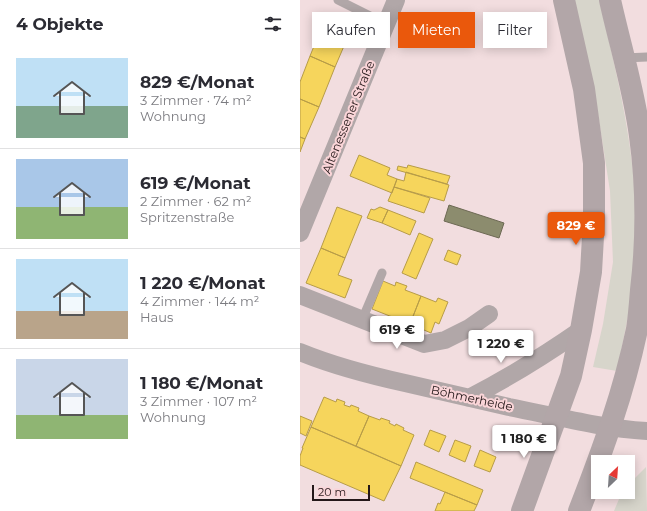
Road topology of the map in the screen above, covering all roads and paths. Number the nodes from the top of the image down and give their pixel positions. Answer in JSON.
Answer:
{"nodes":[{"id":1,"x":338,"y":0,"type":"edge"},
{"id":2,"x":396,"y":0,"type":"edge"},
{"id":3,"x":564,"y":0,"type":"edge"},
{"id":4,"x":610,"y":0,"type":"edge"},
{"id":5,"x":362,"y":12,"type":"edge"},
{"id":6,"x":390,"y":14,"type":"edge"},
{"id":7,"x":376,"y":48,"type":"edge"},
{"id":8,"x":647,"y":57,"type":"edge"},
{"id":9,"x":624,"y":58,"type":"junction"},
{"id":10,"x":300,"y":233,"type":"edge"},
{"id":11,"x":382,"y":273,"type":"dead end"},
{"id":12,"x":300,"y":295,"type":"edge"},
{"id":13,"x":489,"y":314,"type":"dead end"},
{"id":14,"x":362,"y":320,"type":"junction"},
{"id":15,"x":581,"y":330,"type":"junction"},
{"id":16,"x":300,"y":352,"type":"edge"},
{"id":17,"x":469,"y":398,"type":"junction"},
{"id":18,"x":556,"y":417,"type":"junction"},
{"id":19,"x":610,"y":426,"type":"junction"},
{"id":20,"x":647,"y":431,"type":"edge"},
{"id":21,"x":522,"y":511,"type":"edge"},
{"id":22,"x":579,"y":511,"type":"edge"}],
"edges":[{"from":1,"to":5,"type":"lane"},
{"from":2,"to":6,"type":"street","name":"Altenessener Straße"},
{"from":3,"to":15,"type":"main road"},
{"from":4,"to":9,"type":"main road"},
{"from":7,"to":10,"type":"street","name":"Altenessener Straße"},
{"from":8,"to":9,"type":"lane"},
{"from":9,"to":19,"type":"main road"},
{"from":11,"to":14,"type":"lane"},
{"from":12,"to":14,"type":"street"},
{"from":13,"to":14,"type":"street"},
{"from":15,"to":17,"type":"street"},
{"from":15,"to":18,"type":"main road"},
{"from":16,"to":17,"type":"street","name":"Böhmerheide"},
{"from":17,"to":18,"type":"street","name":"Böhmerheide"},
{"from":18,"to":19,"type":"street","name":"Böhmerheide"},
{"from":18,"to":21,"type":"main road"},
{"from":19,"to":20,"type":"street","name":"Böhmerheide"},
{"from":19,"to":22,"type":"main road"}]}
